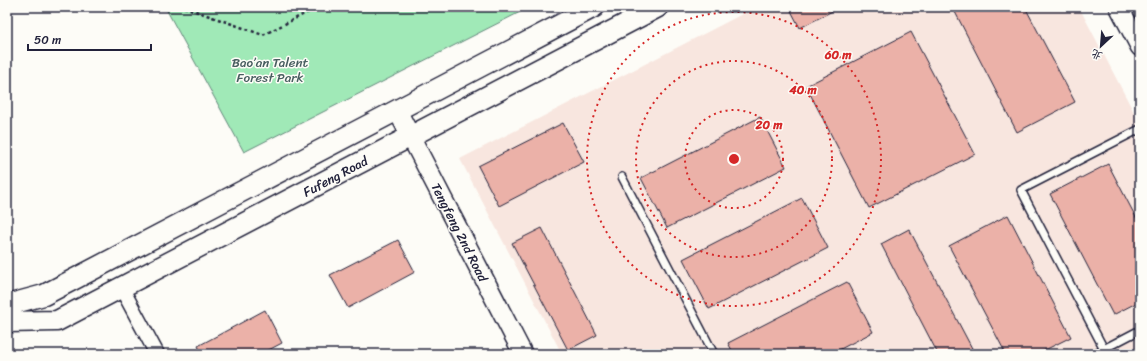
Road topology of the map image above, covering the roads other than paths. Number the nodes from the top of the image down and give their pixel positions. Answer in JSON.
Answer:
{"nodes":[{"id":1,"x":594,"y":7,"type":"edge"},
{"id":2,"x":658,"y":7,"type":"edge"},
{"id":3,"x":1119,"y":7,"type":"edge"},
{"id":4,"x":1140,"y":47,"type":"edge"},
{"id":5,"x":397,"y":110,"type":"junction"},
{"id":6,"x":1140,"y":129,"type":"edge"},
{"id":7,"x":410,"y":136,"type":"junction"},
{"id":8,"x":622,"y":177,"type":"dead end"},
{"id":9,"x":122,"y":287,"type":"junction"},
{"id":10,"x":7,"y":304,"type":"edge"},
{"id":11,"x":7,"y":322,"type":"edge"},
{"id":12,"x":1140,"y":330,"type":"edge"},
{"id":13,"x":1104,"y":349,"type":"junction"},
{"id":14,"x":156,"y":354,"type":"edge"},
{"id":15,"x":523,"y":354,"type":"edge"},
{"id":16,"x":714,"y":354,"type":"edge"},
{"id":17,"x":1094,"y":354,"type":"edge"}],
"edges":[{"from":1,"to":5,"type":"main road"},
{"from":2,"to":7,"type":"main road","name":"Fufeng Road"},
{"from":3,"to":4,"type":"street"},
{"from":5,"to":7,"type":"street","name":"Tengfeng 2nd Road"},
{"from":5,"to":10,"type":"main road"},
{"from":6,"to":13,"type":"lane"},
{"from":7,"to":9,"type":"main road","name":"Fufeng Road"},
{"from":7,"to":15,"type":"street","name":"Tengfeng 2nd Road"},
{"from":8,"to":16,"type":"lane"},
{"from":9,"to":11,"type":"main road","name":"Fufeng Road"},
{"from":9,"to":14,"type":"street"},
{"from":12,"to":13,"type":"lane"},
{"from":13,"to":17,"type":"lane"}]}
